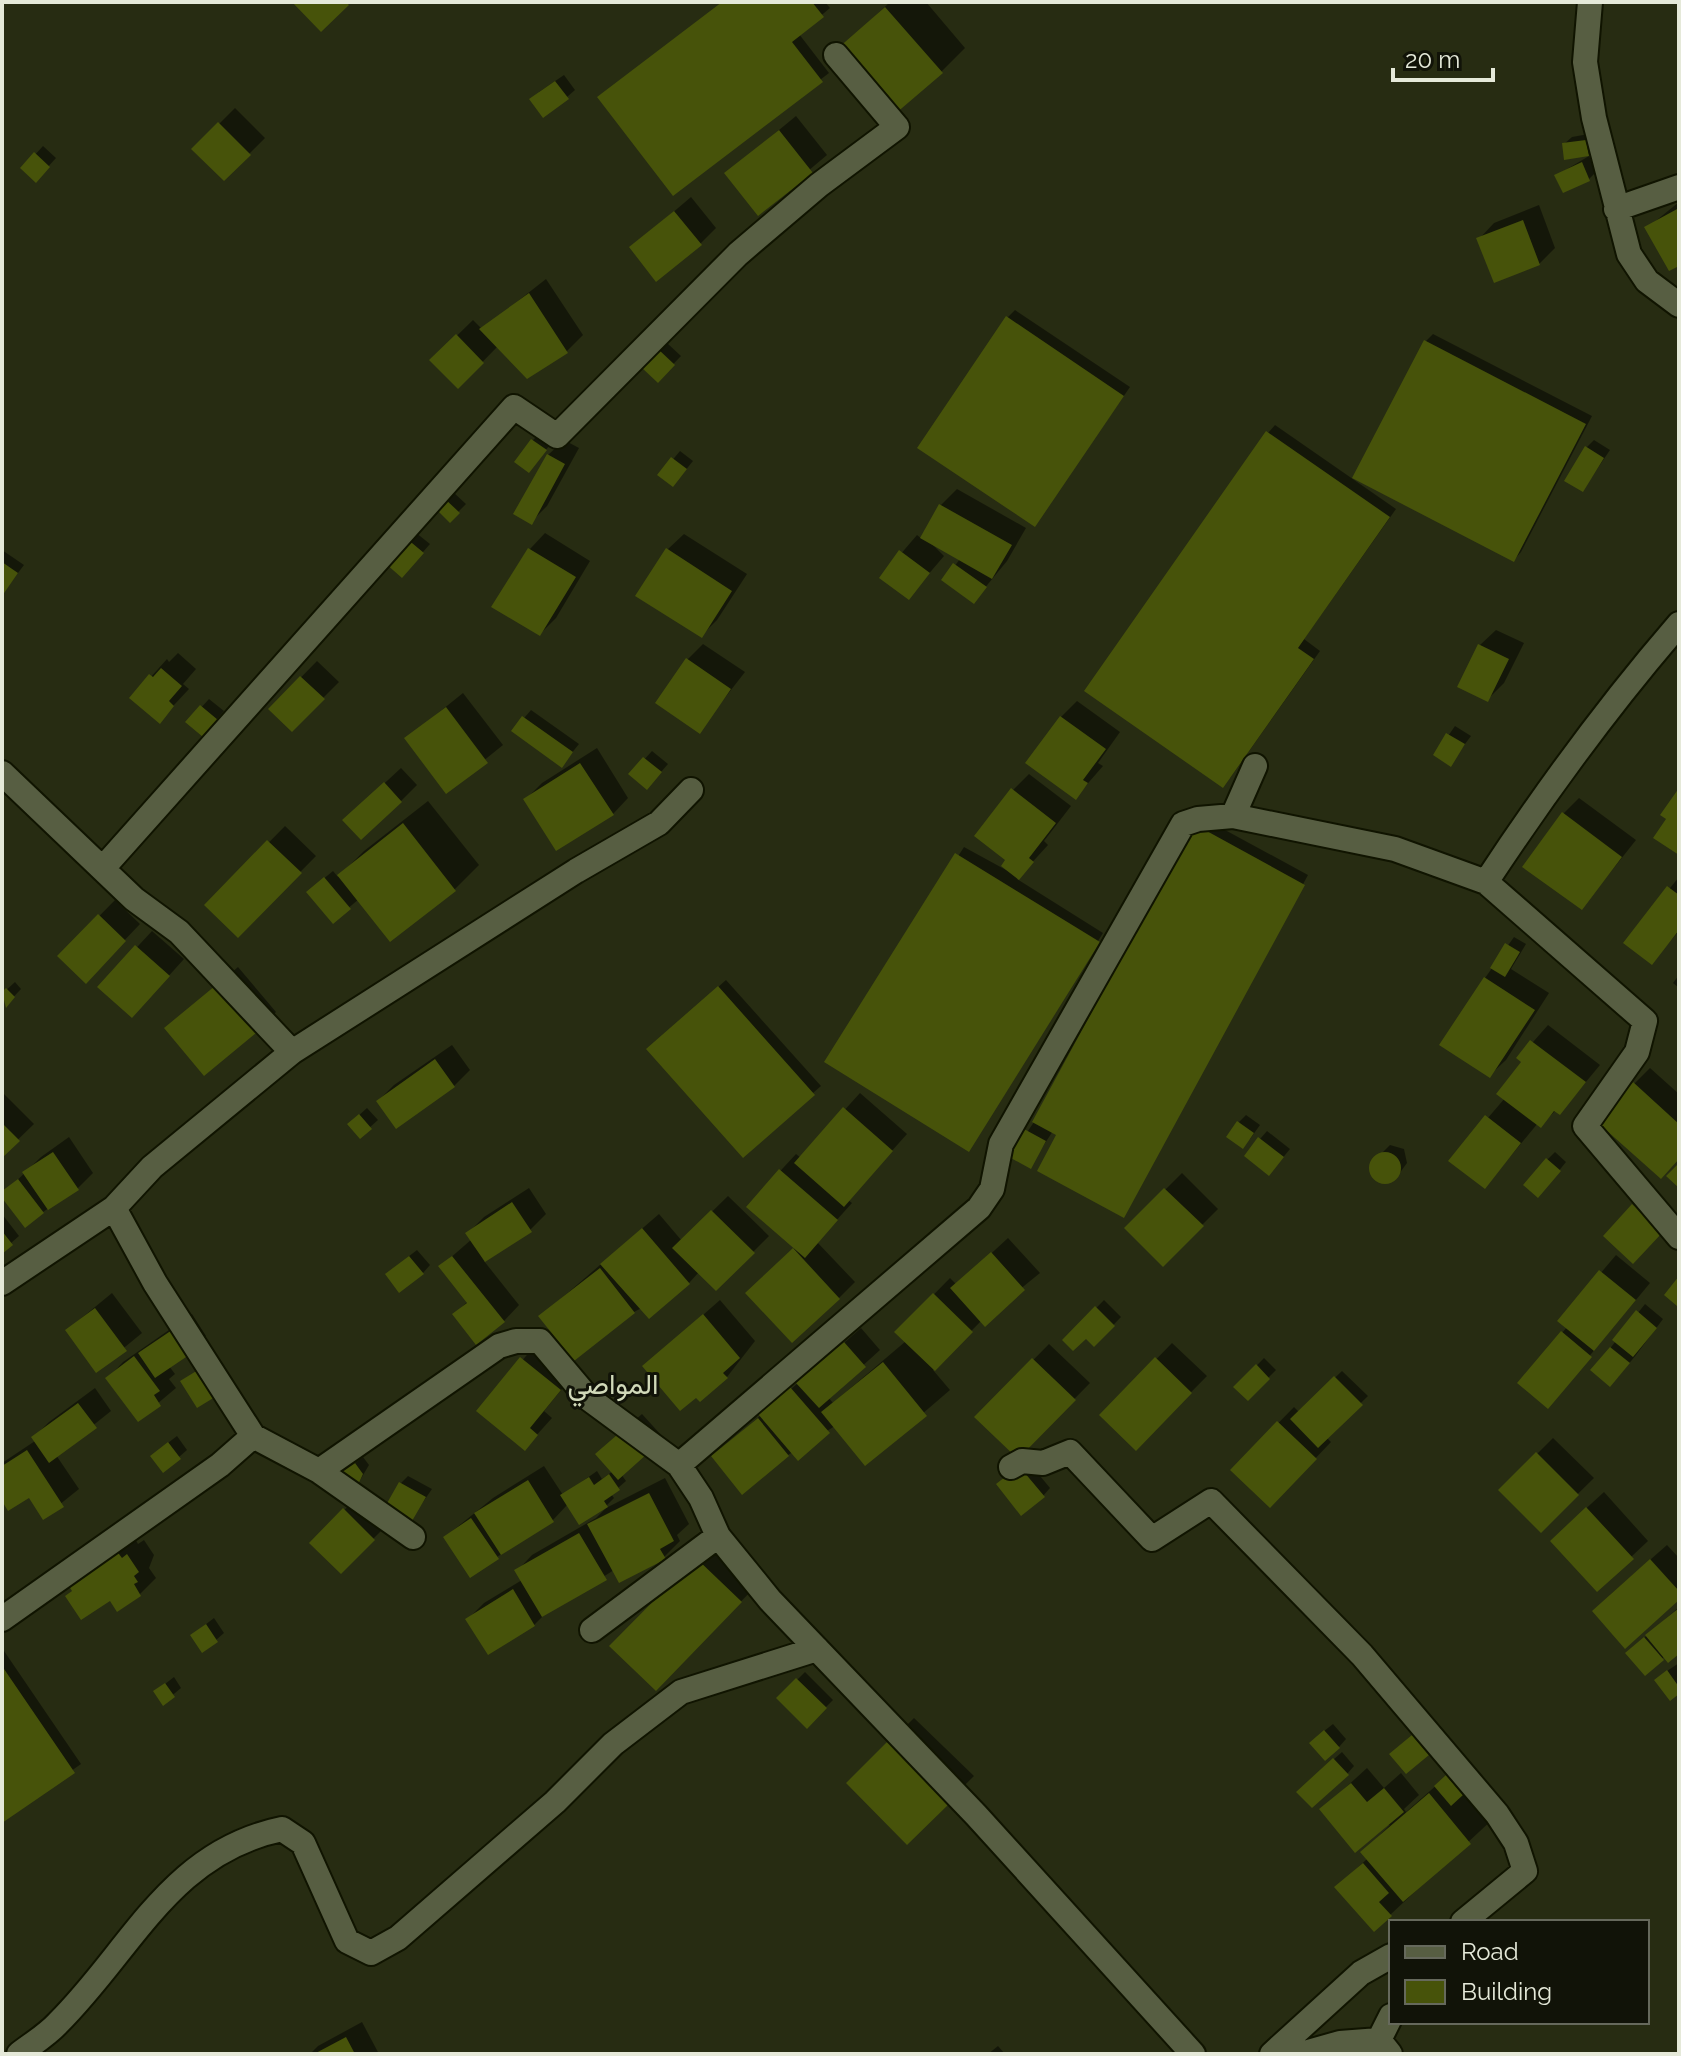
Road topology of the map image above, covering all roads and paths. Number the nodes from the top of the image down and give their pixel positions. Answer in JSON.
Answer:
{"nodes":[{"id":1,"x":1590,"y":2,"type":"edge"},
{"id":2,"x":836,"y":55,"type":"dead end"},
{"id":3,"x":1679,"y":187,"type":"edge"},
{"id":4,"x":1616,"y":209,"type":"junction"},
{"id":5,"x":1679,"y":305,"type":"edge"},
{"id":6,"x":1679,"y":624,"type":"edge"},
{"id":7,"x":1255,"y":766,"type":"dead end"},
{"id":8,"x":7,"y":786,"type":"edge"},
{"id":9,"x":691,"y":790,"type":"dead end"},
{"id":10,"x":1233,"y":816,"type":"junction"},
{"id":11,"x":103,"y":868,"type":"junction"},
{"id":12,"x":1486,"y":882,"type":"junction"},
{"id":13,"x":292,"y":1052,"type":"junction"},
{"id":14,"x":114,"y":1208,"type":"junction"},
{"id":15,"x":1679,"y":1237,"type":"edge"},
{"id":16,"x":2,"y":1283,"type":"edge"},
{"id":17,"x":253,"y":1436,"type":"junction"},
{"id":18,"x":679,"y":1465,"type":"junction"},
{"id":19,"x":1011,"y":1467,"type":"dead end"},
{"id":20,"x":319,"y":1471,"type":"junction"},
{"id":21,"x":718,"y":1536,"type":"junction"},
{"id":22,"x":413,"y":1537,"type":"dead end"},
{"id":23,"x":2,"y":1619,"type":"edge"},
{"id":24,"x":592,"y":1630,"type":"dead end"},
{"id":25,"x":817,"y":1649,"type":"junction"},
{"id":26,"x":1465,"y":1920,"type":"edge"},
{"id":27,"x":1389,"y":1957,"type":"edge"},
{"id":28,"x":1389,"y":2024,"type":"edge"},
{"id":29,"x":2,"y":2042,"type":"edge"},
{"id":30,"x":1385,"y":2047,"type":"edge"},
{"id":31,"x":16,"y":2054,"type":"edge"},
{"id":32,"x":1193,"y":2054,"type":"edge"},
{"id":33,"x":1272,"y":2054,"type":"edge"},
{"id":34,"x":1301,"y":2054,"type":"edge"}],
"edges":[{"from":1,"to":4,"type":"street"},
{"from":2,"to":11,"type":"street"},
{"from":3,"to":4,"type":"street"},
{"from":4,"to":5,"type":"street"},
{"from":6,"to":12,"type":"street"},
{"from":7,"to":10,"type":"street"},
{"from":8,"to":11,"type":"street"},
{"from":9,"to":13,"type":"street"},
{"from":10,"to":12,"type":"street"},
{"from":10,"to":18,"type":"street"},
{"from":11,"to":13,"type":"street"},
{"from":12,"to":15,"type":"street"},
{"from":13,"to":14,"type":"street"},
{"from":14,"to":16,"type":"street"},
{"from":14,"to":17,"type":"street"},
{"from":17,"to":20,"type":"street"},
{"from":17,"to":23,"type":"street"},
{"from":18,"to":20,"type":"street"},
{"from":18,"to":21,"type":"street"},
{"from":19,"to":26,"type":"street"},
{"from":20,"to":22,"type":"street"},
{"from":21,"to":24,"type":"street"},
{"from":21,"to":25,"type":"street"},
{"from":25,"to":31,"type":"street"},
{"from":25,"to":32,"type":"street"},
{"from":27,"to":33,"type":"street"},
{"from":28,"to":30,"type":"street"},
{"from":29,"to":31,"type":"street"},
{"from":30,"to":34,"type":"street"}]}
